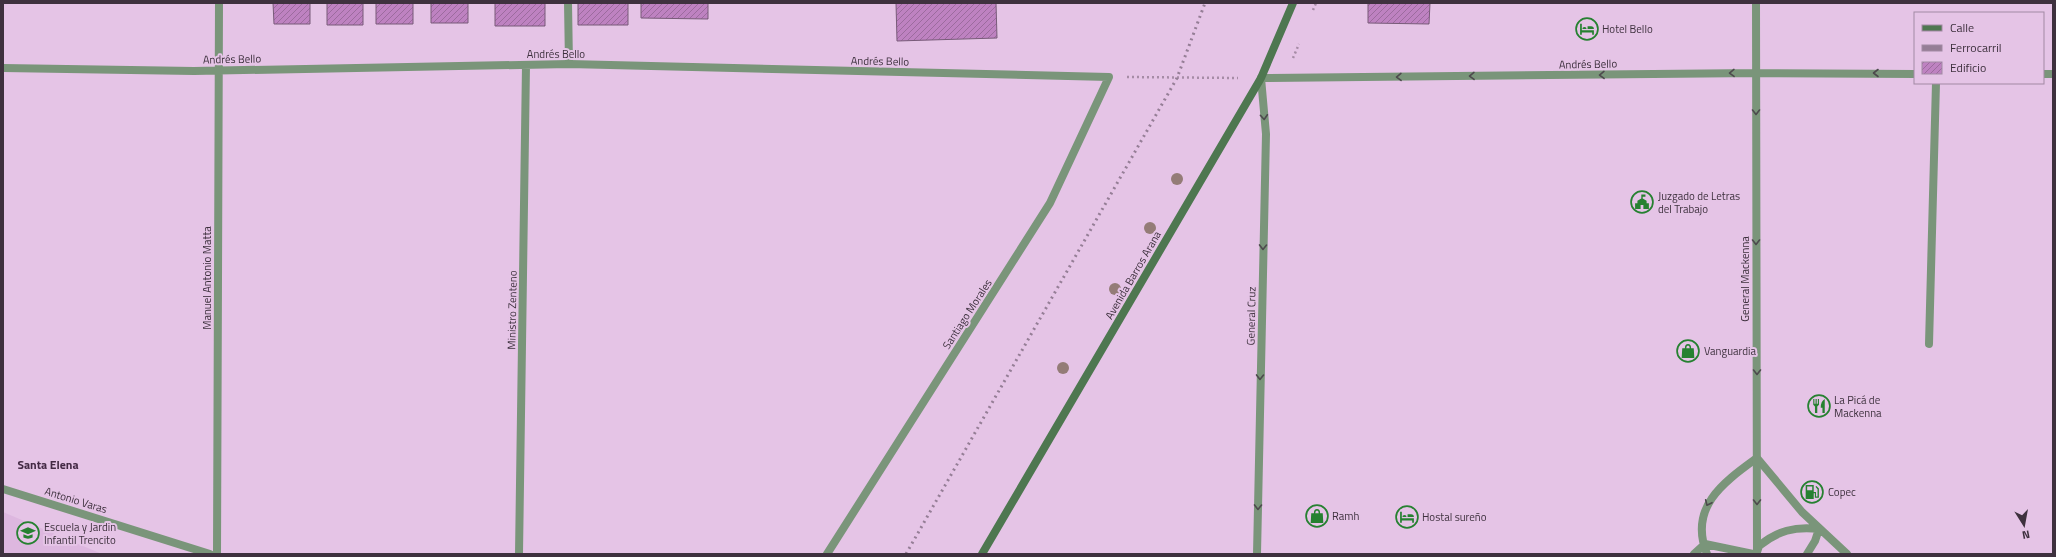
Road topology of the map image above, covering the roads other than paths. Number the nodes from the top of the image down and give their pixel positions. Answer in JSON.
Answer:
{"nodes":[{"id":1,"x":219,"y":3,"type":"edge"},
{"id":2,"x":568,"y":3,"type":"edge"},
{"id":3,"x":1293,"y":3,"type":"edge"},
{"id":4,"x":1756,"y":3,"type":"edge"},
{"id":5,"x":569,"y":64,"type":"junction"},
{"id":6,"x":526,"y":65,"type":"junction"},
{"id":7,"x":3,"y":68,"type":"edge"},
{"id":8,"x":219,"y":70,"type":"junction"},
{"id":9,"x":1756,"y":73,"type":"junction"},
{"id":10,"x":1914,"y":74,"type":"edge"},
{"id":11,"x":1109,"y":77,"type":"joint"},
{"id":12,"x":1261,"y":78,"type":"junction"},
{"id":13,"x":1936,"y":84,"type":"edge"},
{"id":14,"x":1929,"y":344,"type":"dead end"},
{"id":15,"x":1757,"y":458,"type":"junction"},
{"id":16,"x":3,"y":489,"type":"edge"},
{"id":17,"x":1819,"y":529,"type":"junction"},
{"id":18,"x":1705,"y":544,"type":"junction"},
{"id":19,"x":210,"y":554,"type":"edge"},
{"id":20,"x":217,"y":554,"type":"edge"},
{"id":21,"x":519,"y":554,"type":"edge"},
{"id":22,"x":827,"y":554,"type":"edge"},
{"id":23,"x":982,"y":554,"type":"edge"},
{"id":24,"x":1257,"y":554,"type":"edge"},
{"id":25,"x":1694,"y":554,"type":"edge"},
{"id":26,"x":1707,"y":554,"type":"edge"},
{"id":27,"x":1753,"y":554,"type":"edge"},
{"id":28,"x":1757,"y":554,"type":"edge"},
{"id":29,"x":1807,"y":554,"type":"edge"},
{"id":30,"x":1847,"y":554,"type":"edge"}],
"edges":[{"from":1,"to":8,"type":"street","name":"Manuel Antonio Matta"},
{"from":2,"to":5,"type":"street"},
{"from":3,"to":12,"type":"main road","name":"Avenida Barros Arana"},
{"from":4,"to":9,"type":"street","name":"General Mackenna"},
{"from":5,"to":6,"type":"street","name":"Andrés Bello"},
{"from":5,"to":11,"type":"street","name":"Andrés Bello"},
{"from":6,"to":8,"type":"street","name":"Andrés Bello"},
{"from":6,"to":21,"type":"street","name":"Ministro Zenteno"},
{"from":7,"to":8,"type":"street","name":"Andrés Bello"},
{"from":8,"to":20,"type":"street","name":"Manuel Antonio Matta"},
{"from":10,"to":9,"type":"street","name":"Andrés Bello","one_way":true},
{"from":9,"to":12,"type":"street","name":"Andrés Bello","one_way":true},
{"from":9,"to":15,"type":"street","name":"General Mackenna","one_way":true},
{"from":11,"to":22,"type":"street","name":"Santiago Morales"},
{"from":12,"to":23,"type":"main road","name":"Avenida Barros Arana"},
{"from":12,"to":24,"type":"street","name":"General Cruz","one_way":true},
{"from":13,"to":14,"type":"street"},
{"from":15,"to":17,"type":"street"},
{"from":15,"to":18,"type":"street","one_way":true},
{"from":15,"to":28,"type":"street","name":"General Mackenna","one_way":true},
{"from":16,"to":19,"type":"street","name":"Antonio Varas"},
{"from":17,"to":28,"type":"street"},
{"from":17,"to":29,"type":"street"},
{"from":17,"to":30,"type":"street"},
{"from":18,"to":25,"type":"street"},
{"from":18,"to":26,"type":"street"},
{"from":18,"to":27,"type":"street"}]}
